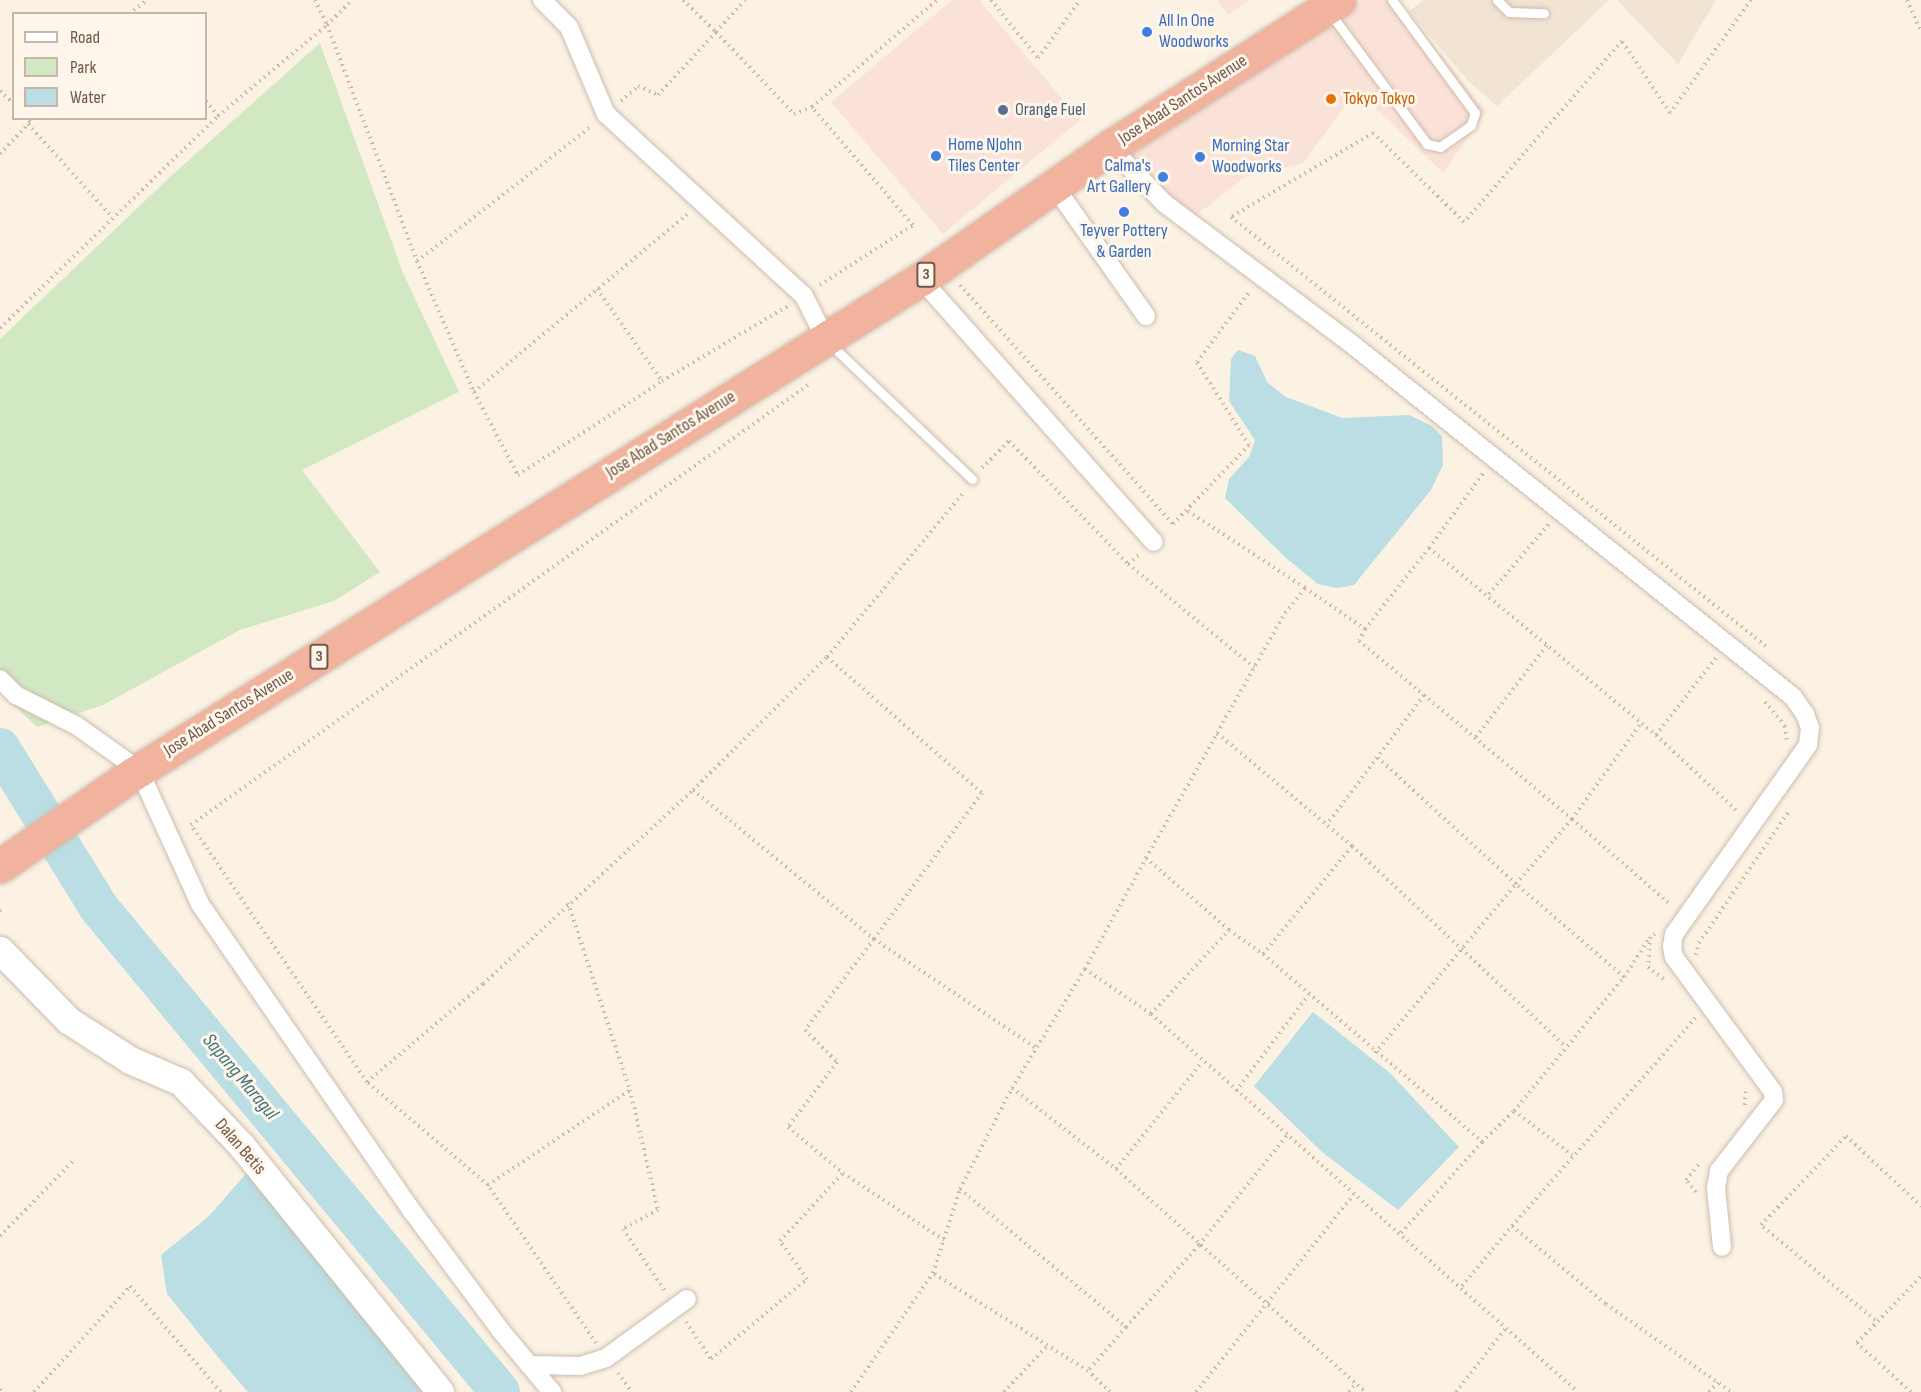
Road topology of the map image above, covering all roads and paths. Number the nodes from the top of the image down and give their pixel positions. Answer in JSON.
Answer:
{"nodes":[{"id":1,"x":147,"y":0,"type":"edge"},
{"id":2,"x":315,"y":0,"type":"edge"},
{"id":3,"x":352,"y":0,"type":"edge"},
{"id":4,"x":542,"y":0,"type":"edge"},
{"id":5,"x":683,"y":0,"type":"edge"},
{"id":6,"x":745,"y":0,"type":"edge"},
{"id":7,"x":991,"y":0,"type":"edge"},
{"id":8,"x":1080,"y":0,"type":"edge"},
{"id":9,"x":1392,"y":0,"type":"edge"},
{"id":10,"x":1497,"y":0,"type":"edge"},
{"id":11,"x":1751,"y":0,"type":"edge"},
{"id":12,"x":1907,"y":0,"type":"edge"},
{"id":13,"x":1333,"y":4,"type":"edge"},
{"id":14,"x":132,"y":12,"type":"edge"},
{"id":15,"x":1544,"y":14,"type":"dead end"},
{"id":16,"x":327,"y":25,"type":"junction"},
{"id":17,"x":716,"y":32,"type":"junction"},
{"id":18,"x":1921,"y":32,"type":"edge"},
{"id":19,"x":0,"y":91,"type":"edge"},
{"id":20,"x":207,"y":101,"type":"edge"},
{"id":21,"x":12,"y":102,"type":"edge"},
{"id":22,"x":812,"y":107,"type":"dead end"},
{"id":23,"x":606,"y":114,"type":"junction"},
{"id":24,"x":218,"y":116,"type":"junction"},
{"id":25,"x":28,"y":120,"type":"edge"},
{"id":26,"x":28,"y":124,"type":"junction"},
{"id":27,"x":1110,"y":147,"type":"junction"},
{"id":28,"x":0,"y":154,"type":"edge"},
{"id":29,"x":1055,"y":187,"type":"junction"},
{"id":30,"x":704,"y":201,"type":"junction"},
{"id":31,"x":111,"y":216,"type":"junction"},
{"id":32,"x":417,"y":261,"type":"junction"},
{"id":33,"x":1254,"y":285,"type":"dead end"},
{"id":34,"x":928,"y":287,"type":"junction"},
{"id":35,"x":597,"y":289,"type":"junction"},
{"id":36,"x":1146,"y":316,"type":"dead end"},
{"id":37,"x":0,"y":328,"type":"edge"},
{"id":38,"x":835,"y":349,"type":"junction"},
{"id":39,"x":662,"y":381,"type":"dead end"},
{"id":40,"x":1486,"y":469,"type":"dead end"},
{"id":41,"x":972,"y":479,"type":"junction"},
{"id":42,"x":1188,"y":511,"type":"junction"},
{"id":43,"x":1550,"y":522,"type":"dead end"},
{"id":44,"x":1154,"y":542,"type":"dead end"},
{"id":45,"x":1429,"y":548,"type":"junction"},
{"id":46,"x":1305,"y":588,"type":"junction"},
{"id":47,"x":1489,"y":594,"type":"junction"},
{"id":48,"x":1365,"y":629,"type":"junction"},
{"id":49,"x":1548,"y":645,"type":"junction"},
{"id":50,"x":1771,"y":651,"type":"dead end"},
{"id":51,"x":1721,"y":652,"type":"dead end"},
{"id":52,"x":827,"y":657,"type":"junction"},
{"id":53,"x":1254,"y":667,"type":"junction"},
{"id":54,"x":0,"y":679,"type":"edge"},
{"id":55,"x":1756,"y":693,"type":"dead end"},
{"id":56,"x":1424,"y":695,"type":"junction"},
{"id":57,"x":1641,"y":723,"type":"junction"},
{"id":58,"x":1217,"y":733,"type":"junction"},
{"id":59,"x":1656,"y":735,"type":"junction"},
{"id":60,"x":1476,"y":737,"type":"junction"},
{"id":61,"x":1787,"y":747,"type":"dead end"},
{"id":62,"x":1377,"y":757,"type":"junction"},
{"id":63,"x":136,"y":772,"type":"junction"},
{"id":64,"x":693,"y":790,"type":"junction"},
{"id":65,"x":1795,"y":801,"type":"dead end"},
{"id":66,"x":1741,"y":815,"type":"dead end"},
{"id":67,"x":1572,"y":819,"type":"junction"},
{"id":68,"x":1328,"y":823,"type":"junction"},
{"id":69,"x":1353,"y":846,"type":"junction"},
{"id":70,"x":1146,"y":858,"type":"junction"},
{"id":71,"x":0,"y":866,"type":"edge"},
{"id":72,"x":1516,"y":884,"type":"junction"},
{"id":73,"x":568,"y":903,"type":"junction"},
{"id":74,"x":1675,"y":908,"type":"dead end"},
{"id":75,"x":1229,"y":930,"type":"junction"},
{"id":76,"x":1658,"y":932,"type":"dead end"},
{"id":77,"x":1650,"y":937,"type":"junction"},
{"id":78,"x":874,"y":939,"type":"junction"},
{"id":79,"x":1458,"y":949,"type":"junction"},
{"id":80,"x":0,"y":950,"type":"edge"},
{"id":81,"x":1263,"y":954,"type":"junction"},
{"id":82,"x":1702,"y":965,"type":"dead end"},
{"id":83,"x":1085,"y":969,"type":"junction"},
{"id":84,"x":1624,"y":977,"type":"junction"},
{"id":85,"x":1675,"y":989,"type":"dead end"},
{"id":86,"x":1309,"y":994,"type":"junction"},
{"id":87,"x":1701,"y":1011,"type":"dead end"},
{"id":88,"x":1151,"y":1014,"type":"junction"},
{"id":89,"x":1566,"y":1047,"type":"junction"},
{"id":90,"x":1036,"y":1048,"type":"junction"},
{"id":91,"x":1375,"y":1053,"type":"junction"},
{"id":92,"x":1202,"y":1062,"type":"junction"},
{"id":93,"x":1741,"y":1079,"type":"dead end"},
{"id":94,"x":367,"y":1082,"type":"junction"},
{"id":95,"x":1012,"y":1088,"type":"junction"},
{"id":96,"x":630,"y":1090,"type":"junction"},
{"id":97,"x":1236,"y":1091,"type":"junction"},
{"id":98,"x":1744,"y":1109,"type":"dead end"},
{"id":99,"x":1514,"y":1111,"type":"junction"},
{"id":100,"x":1288,"y":1134,"type":"junction"},
{"id":101,"x":1482,"y":1142,"type":"junction"},
{"id":102,"x":1708,"y":1154,"type":"dead end"},
{"id":103,"x":1572,"y":1155,"type":"junction"},
{"id":104,"x":74,"y":1160,"type":"dead end"},
{"id":105,"x":1116,"y":1169,"type":"junction"},
{"id":106,"x":843,"y":1173,"type":"junction"},
{"id":107,"x":488,"y":1185,"type":"junction"},
{"id":108,"x":1716,"y":1188,"type":"junction"},
{"id":109,"x":960,"y":1189,"type":"junction"},
{"id":110,"x":1354,"y":1194,"type":"junction"},
{"id":111,"x":1921,"y":1206,"type":"edge"},
{"id":112,"x":1512,"y":1226,"type":"junction"},
{"id":113,"x":1401,"y":1233,"type":"junction"},
{"id":114,"x":0,"y":1236,"type":"edge"},
{"id":115,"x":944,"y":1240,"type":"junction"},
{"id":116,"x":1199,"y":1245,"type":"junction"},
{"id":117,"x":1722,"y":1247,"type":"dead end"},
{"id":118,"x":933,"y":1273,"type":"junction"},
{"id":119,"x":1921,"y":1276,"type":"edge"},
{"id":120,"x":1462,"y":1286,"type":"junction"},
{"id":121,"x":682,"y":1303,"type":"junction"},
{"id":122,"x":1269,"y":1305,"type":"junction"},
{"id":123,"x":1875,"y":1320,"type":"junction"},
{"id":124,"x":1126,"y":1327,"type":"junction"},
{"id":125,"x":1506,"y":1328,"type":"junction"},
{"id":126,"x":1047,"y":1346,"type":"junction"},
{"id":127,"x":606,"y":1358,"type":"junction"},
{"id":128,"x":529,"y":1365,"type":"junction"},
{"id":129,"x":1088,"y":1371,"type":"junction"},
{"id":130,"x":1718,"y":1382,"type":"junction"},
{"id":131,"x":1356,"y":1383,"type":"junction"},
{"id":132,"x":1576,"y":1391,"type":"edge"},
{"id":133,"x":34,"y":1392,"type":"edge"},
{"id":134,"x":221,"y":1392,"type":"edge"},
{"id":135,"x":440,"y":1392,"type":"edge"},
{"id":136,"x":552,"y":1392,"type":"edge"},
{"id":137,"x":632,"y":1392,"type":"edge"},
{"id":138,"x":851,"y":1392,"type":"edge"},
{"id":139,"x":1004,"y":1392,"type":"edge"},
{"id":140,"x":1110,"y":1392,"type":"edge"},
{"id":141,"x":1196,"y":1392,"type":"edge"},
{"id":142,"x":1348,"y":1392,"type":"edge"},
{"id":143,"x":1365,"y":1392,"type":"edge"},
{"id":144,"x":1456,"y":1392,"type":"edge"},
{"id":145,"x":1709,"y":1392,"type":"edge"},
{"id":146,"x":1731,"y":1392,"type":"edge"},
{"id":147,"x":1911,"y":1392,"type":"edge"}],
"edges":[{"from":1,"to":14,"type":"path"},
{"from":2,"to":16,"type":"path"},
{"from":3,"to":16,"type":"path"},
{"from":4,"to":23,"type":"street"},
{"from":5,"to":17,"type":"path"},
{"from":6,"to":17,"type":"path"},
{"from":7,"to":8,"type":"path"},
{"from":9,"to":13,"type":"lane"},
{"from":10,"to":15,"type":"lane"},
{"from":11,"to":50,"type":"path"},
{"from":12,"to":18,"type":"path"},
{"from":13,"to":27,"type":"highway","name":"Jose Abad Santos Avenue","number":"3"},
{"from":16,"to":24,"type":"path"},
{"from":16,"to":32,"type":"path"},
{"from":17,"to":22,"type":"path"},
{"from":17,"to":23,"type":"path"},
{"from":19,"to":21,"type":"path"},
{"from":20,"to":24,"type":"path"},
{"from":23,"to":30,"type":"street"},
{"from":23,"to":32,"type":"path"},
{"from":24,"to":31,"type":"path"},
{"from":25,"to":26,"type":"path"},
{"from":26,"to":28,"type":"path"},
{"from":26,"to":31,"type":"path"},
{"from":27,"to":29,"type":"highway","name":"Jose Abad Santos Avenue","number":"3"},
{"from":27,"to":108,"type":"street"},
{"from":29,"to":34,"type":"highway","name":"Jose Abad Santos Avenue","number":"3"},
{"from":29,"to":36,"type":"street"},
{"from":30,"to":35,"type":"path"},
{"from":30,"to":38,"type":"street"},
{"from":31,"to":37,"type":"path"},
{"from":32,"to":35,"type":"path"},
{"from":33,"to":42,"type":"path"},
{"from":34,"to":38,"type":"highway","name":"Jose Abad Santos Avenue","number":"3"},
{"from":34,"to":42,"type":"path"},
{"from":34,"to":44,"type":"street"},
{"from":35,"to":39,"type":"path"},
{"from":38,"to":41,"type":"lane"},
{"from":38,"to":63,"type":"highway","name":"Jose Abad Santos Avenue","number":"3"},
{"from":38,"to":94,"type":"path"},
{"from":40,"to":45,"type":"path"},
{"from":41,"to":52,"type":"path"},
{"from":41,"to":53,"type":"path"},
{"from":42,"to":46,"type":"path"},
{"from":43,"to":47,"type":"path"},
{"from":45,"to":47,"type":"path"},
{"from":45,"to":48,"type":"path"},
{"from":46,"to":48,"type":"path"},
{"from":46,"to":53,"type":"path"},
{"from":47,"to":49,"type":"path"},
{"from":48,"to":56,"type":"path"},
{"from":49,"to":57,"type":"path"},
{"from":49,"to":60,"type":"path"},
{"from":51,"to":59,"type":"path"},
{"from":52,"to":64,"type":"path"},
{"from":52,"to":78,"type":"path"},
{"from":53,"to":58,"type":"path"},
{"from":54,"to":63,"type":"street"},
{"from":55,"to":61,"type":"path"},
{"from":56,"to":60,"type":"path"},
{"from":56,"to":62,"type":"path"},
{"from":57,"to":59,"type":"path"},
{"from":57,"to":67,"type":"path"},
{"from":58,"to":68,"type":"path"},
{"from":58,"to":70,"type":"path"},
{"from":59,"to":66,"type":"path"},
{"from":60,"to":67,"type":"path"},
{"from":62,"to":68,"type":"path"},
{"from":62,"to":72,"type":"path"},
{"from":63,"to":71,"type":"highway","name":"Jose Abad Santos Avenue","number":"3"},
{"from":63,"to":128,"type":"street"},
{"from":64,"to":73,"type":"path"},
{"from":64,"to":78,"type":"path"},
{"from":65,"to":82,"type":"path"},
{"from":67,"to":72,"type":"path"},
{"from":67,"to":74,"type":"path"},
{"from":68,"to":69,"type":"path"},
{"from":69,"to":79,"type":"path"},
{"from":69,"to":81,"type":"path"},
{"from":70,"to":75,"type":"path"},
{"from":70,"to":83,"type":"path"},
{"from":72,"to":79,"type":"path"},
{"from":72,"to":84,"type":"path"},
{"from":73,"to":94,"type":"path"},
{"from":73,"to":96,"type":"path"},
{"from":75,"to":81,"type":"path"},
{"from":75,"to":88,"type":"path"},
{"from":76,"to":77,"type":"path"},
{"from":77,"to":84,"type":"path"},
{"from":77,"to":85,"type":"path"},
{"from":78,"to":90,"type":"path"},
{"from":78,"to":106,"type":"path"},
{"from":79,"to":89,"type":"path"},
{"from":79,"to":91,"type":"path"},
{"from":80,"to":135,"type":"street","name":"Dalan Betis"},
{"from":81,"to":86,"type":"path"},
{"from":83,"to":88,"type":"path"},
{"from":83,"to":90,"type":"path"},
{"from":84,"to":89,"type":"path"},
{"from":86,"to":91,"type":"path"},
{"from":86,"to":97,"type":"path"},
{"from":87,"to":103,"type":"path"},
{"from":88,"to":92,"type":"path"},
{"from":89,"to":99,"type":"path"},
{"from":90,"to":95,"type":"path"},
{"from":91,"to":101,"type":"path"},
{"from":92,"to":97,"type":"path"},
{"from":92,"to":105,"type":"path"},
{"from":93,"to":98,"type":"path"},
{"from":94,"to":107,"type":"path"},
{"from":95,"to":105,"type":"path"},
{"from":95,"to":109,"type":"path"},
{"from":96,"to":107,"type":"path"},
{"from":96,"to":121,"type":"path"},
{"from":97,"to":100,"type":"path"},
{"from":99,"to":101,"type":"path"},
{"from":99,"to":103,"type":"path"},
{"from":100,"to":110,"type":"path"},
{"from":100,"to":116,"type":"path"},
{"from":101,"to":113,"type":"path"},
{"from":102,"to":108,"type":"path"},
{"from":103,"to":112,"type":"path"},
{"from":104,"to":114,"type":"path"},
{"from":105,"to":116,"type":"path"},
{"from":106,"to":115,"type":"path"},
{"from":106,"to":121,"type":"path"},
{"from":107,"to":127,"type":"path"},
{"from":108,"to":117,"type":"street"},
{"from":109,"to":115,"type":"path"},
{"from":109,"to":124,"type":"path"},
{"from":110,"to":113,"type":"path"},
{"from":110,"to":122,"type":"path"},
{"from":111,"to":123,"type":"path"},
{"from":112,"to":120,"type":"path"},
{"from":112,"to":130,"type":"path"},
{"from":113,"to":120,"type":"path"},
{"from":115,"to":118,"type":"path"},
{"from":116,"to":122,"type":"path"},
{"from":116,"to":124,"type":"path"},
{"from":118,"to":126,"type":"path"},
{"from":118,"to":138,"type":"path"},
{"from":119,"to":123,"type":"path"},
{"from":120,"to":125,"type":"path"},
{"from":121,"to":127,"type":"street"},
{"from":122,"to":131,"type":"path"},
{"from":122,"to":141,"type":"path"},
{"from":123,"to":147,"type":"path"},
{"from":124,"to":129,"type":"path"},
{"from":125,"to":132,"type":"path"},
{"from":125,"to":144,"type":"path"},
{"from":126,"to":129,"type":"path"},
{"from":126,"to":139,"type":"path"},
{"from":127,"to":128,"type":"street"},
{"from":127,"to":137,"type":"path"},
{"from":128,"to":136,"type":"street"},
{"from":129,"to":140,"type":"path"},
{"from":130,"to":145,"type":"path"},
{"from":130,"to":146,"type":"path"},
{"from":131,"to":142,"type":"path"},
{"from":131,"to":143,"type":"path"},
{"from":133,"to":134,"type":"path"}]}
